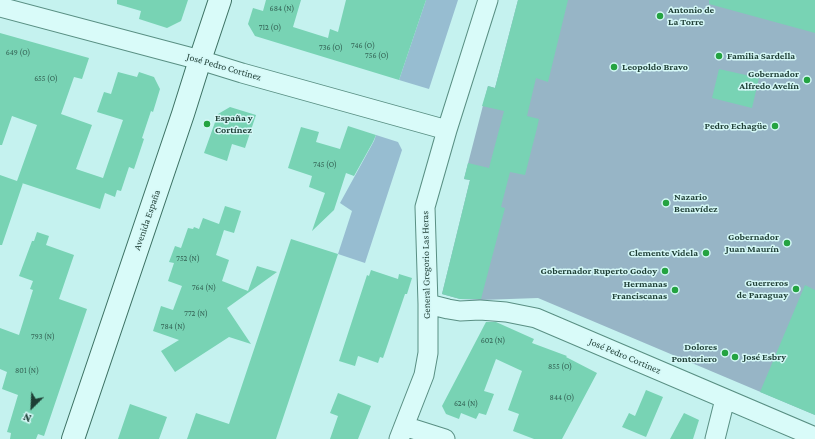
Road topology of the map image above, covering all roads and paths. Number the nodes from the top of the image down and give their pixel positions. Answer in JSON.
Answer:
{"nodes":[{"id":1,"x":220,"y":0,"type":"edge"},
{"id":2,"x":488,"y":0,"type":"edge"},
{"id":3,"x":0,"y":6,"type":"edge"},
{"id":4,"x":200,"y":60,"type":"junction"},
{"id":5,"x":447,"y":130,"type":"junction"},
{"id":6,"x":428,"y":304,"type":"junction"},
{"id":7,"x":725,"y":399,"type":"junction"},
{"id":8,"x":401,"y":433,"type":"edge"},
{"id":9,"x":815,"y":437,"type":"edge"},
{"id":10,"x":73,"y":439,"type":"edge"},
{"id":11,"x":445,"y":439,"type":"edge"},
{"id":12,"x":714,"y":439,"type":"edge"}],
"edges":[{"from":1,"to":4,"type":"main road","name":"Avenida España"},
{"from":2,"to":5,"type":"street","name":"General Gregorio Las Heras"},
{"from":3,"to":4,"type":"street","name":"José Pedro Cortinez"},
{"from":4,"to":5,"type":"street","name":"José Pedro Cortinez"},
{"from":4,"to":10,"type":"main road","name":"Avenida España"},
{"from":5,"to":6,"type":"street","name":"General Gregorio Las Heras"},
{"from":6,"to":7,"type":"street","name":"José Pedro Cortinez"},
{"from":6,"to":8,"type":"street","name":"General Gregorio Las Heras"},
{"from":7,"to":9,"type":"street","name":"José Pedro Cortinez"},
{"from":7,"to":12,"type":"street"},
{"from":8,"to":11,"type":"street"}]}
